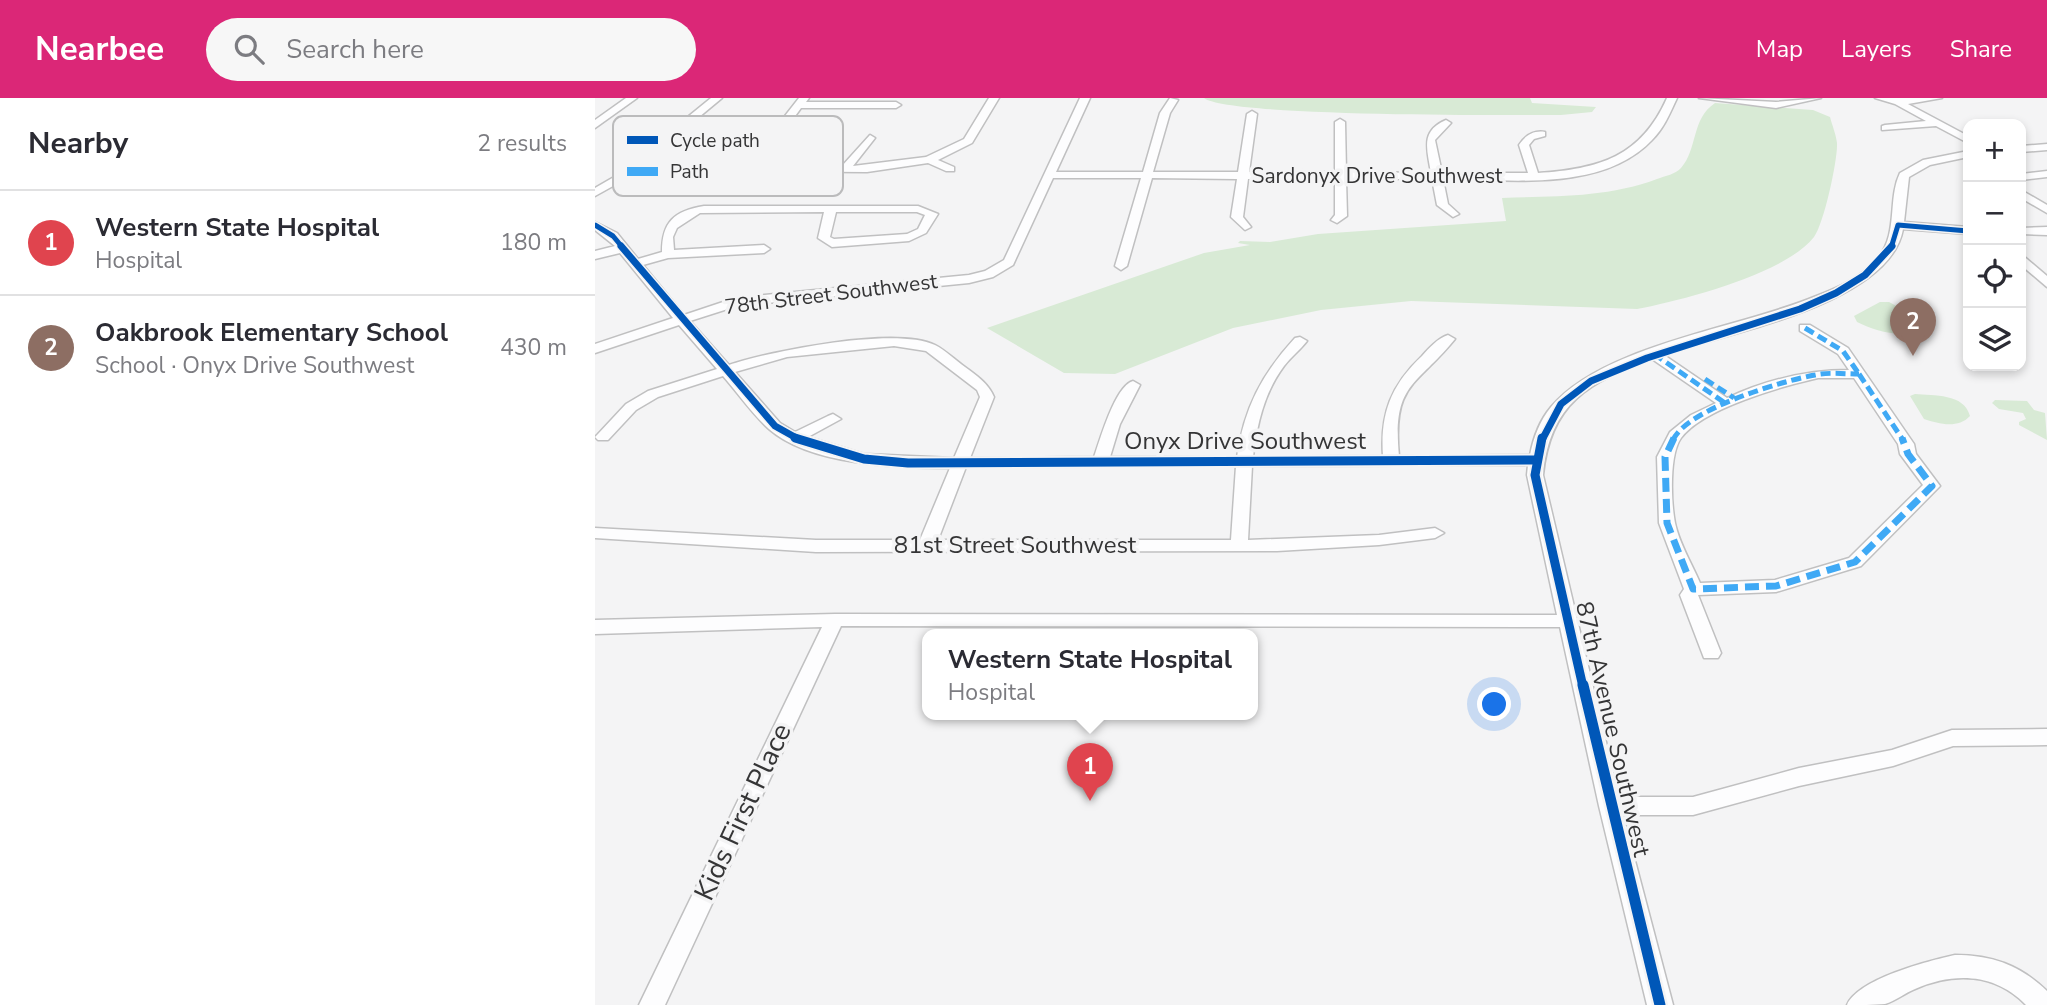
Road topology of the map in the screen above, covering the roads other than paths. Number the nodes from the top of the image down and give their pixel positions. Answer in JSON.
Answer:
{"nodes":[{"id":1,"x":632,"y":98,"type":"edge"},
{"id":2,"x":717,"y":98,"type":"edge"},
{"id":3,"x":993,"y":98,"type":"edge"},
{"id":4,"x":1085,"y":98,"type":"edge"},
{"id":5,"x":1672,"y":98,"type":"edge"},
{"id":6,"x":1703,"y":98,"type":"edge"},
{"id":7,"x":1816,"y":98,"type":"edge"},
{"id":8,"x":1880,"y":98,"type":"edge"},
{"id":9,"x":1937,"y":98,"type":"edge"},
{"id":10,"x":1173,"y":100,"type":"dead end"},
{"id":11,"x":801,"y":102,"type":"edge"},
{"id":12,"x":1898,"y":102,"type":"junction"},
{"id":13,"x":896,"y":105,"type":"dead end"},
{"id":14,"x":1252,"y":114,"type":"dead end"},
{"id":15,"x":695,"y":116,"type":"edge"},
{"id":16,"x":790,"y":116,"type":"edge"},
{"id":17,"x":1341,"y":122,"type":"dead end"},
{"id":18,"x":1446,"y":123,"type":"dead end"},
{"id":19,"x":1940,"y":123,"type":"junction"},
{"id":20,"x":595,"y":125,"type":"edge"},
{"id":21,"x":1885,"y":128,"type":"dead end"},
{"id":22,"x":1541,"y":134,"type":"dead end"},
{"id":23,"x":1963,"y":136,"type":"edge"},
{"id":24,"x":870,"y":138,"type":"dead end"},
{"id":25,"x":2047,"y":147,"type":"edge"},
{"id":26,"x":2026,"y":149,"type":"edge"},
{"id":27,"x":1963,"y":155,"type":"edge"},
{"id":28,"x":929,"y":160,"type":"junction"},
{"id":29,"x":845,"y":169,"type":"joint"},
{"id":30,"x":950,"y":169,"type":"dead end"},
{"id":31,"x":2047,"y":174,"type":"edge"},
{"id":32,"x":1049,"y":175,"type":"junction"},
{"id":33,"x":1147,"y":175,"type":"junction"},
{"id":34,"x":1244,"y":175,"type":"junction"},
{"id":35,"x":1340,"y":175,"type":"junction"},
{"id":36,"x":1437,"y":176,"type":"junction"},
{"id":37,"x":1534,"y":176,"type":"junction"},
{"id":38,"x":2026,"y":176,"type":"edge"},
{"id":39,"x":613,"y":182,"type":"edge"},
{"id":40,"x":595,"y":193,"type":"edge"},
{"id":41,"x":2026,"y":196,"type":"edge"},
{"id":42,"x":831,"y":209,"type":"junction"},
{"id":43,"x":2047,"y":210,"type":"edge"},
{"id":44,"x":1453,"y":214,"type":"dead end"},
{"id":45,"x":1337,"y":220,"type":"dead end"},
{"id":46,"x":595,"y":225,"type":"edge"},
{"id":47,"x":1898,"y":225,"type":"junction"},
{"id":48,"x":1245,"y":228,"type":"dead end"},
{"id":49,"x":1963,"y":231,"type":"edge"},
{"id":50,"x":2026,"y":231,"type":"edge"},
{"id":51,"x":2047,"y":231,"type":"edge"},
{"id":52,"x":624,"y":248,"type":"junction"},
{"id":53,"x":764,"y":249,"type":"dead end"},
{"id":54,"x":667,"y":254,"type":"junction"},
{"id":55,"x":595,"y":255,"type":"edge"},
{"id":56,"x":2026,"y":263,"type":"edge"},
{"id":57,"x":635,"y":264,"type":"junction"},
{"id":58,"x":1121,"y":266,"type":"dead end"},
{"id":59,"x":989,"y":274,"type":"junction"},
{"id":60,"x":2047,"y":283,"type":"edge"},
{"id":61,"x":999,"y":286,"type":"dead end"},
{"id":62,"x":680,"y":318,"type":"junction"},
{"id":63,"x":1805,"y":328,"type":"dead end"},
{"id":64,"x":1448,"y":339,"type":"dead end"},
{"id":65,"x":1300,"y":341,"type":"dead end"},
{"id":66,"x":595,"y":349,"type":"edge"},
{"id":67,"x":1658,"y":353,"type":"junction"},
{"id":68,"x":725,"y":370,"type":"junction"},
{"id":69,"x":1859,"y":374,"type":"junction"},
{"id":70,"x":1133,"y":385,"type":"dead end"},
{"id":71,"x":1729,"y":401,"type":"junction"},
{"id":72,"x":833,"y":419,"type":"dead end"},
{"id":73,"x":603,"y":437,"type":"dead end"},
{"id":74,"x":795,"y":438,"type":"junction"},
{"id":75,"x":1391,"y":459,"type":"junction"},
{"id":76,"x":1247,"y":460,"type":"junction"},
{"id":77,"x":1537,"y":460,"type":"junction"},
{"id":78,"x":1101,"y":461,"type":"junction"},
{"id":79,"x":960,"y":462,"type":"junction"},
{"id":80,"x":595,"y":533,"type":"edge"},
{"id":81,"x":1435,"y":533,"type":"dead end"},
{"id":82,"x":927,"y":545,"type":"junction"},
{"id":83,"x":1239,"y":545,"type":"junction"},
{"id":84,"x":1693,"y":589,"type":"junction"},
{"id":85,"x":835,"y":620,"type":"junction"},
{"id":86,"x":1569,"y":621,"type":"junction"},
{"id":87,"x":595,"y":627,"type":"edge"},
{"id":88,"x":1711,"y":653,"type":"dead end"},
{"id":89,"x":2047,"y":737,"type":"edge"},
{"id":90,"x":1610,"y":806,"type":"junction"},
{"id":91,"x":652,"y":1005,"type":"edge"},
{"id":92,"x":1660,"y":1005,"type":"edge"},
{"id":93,"x":1860,"y":1005,"type":"edge"},
{"id":94,"x":2043,"y":1005,"type":"edge"}],
"edges":[{"from":1,"to":20,"type":"street"},
{"from":2,"to":15,"type":"street"},
{"from":3,"to":28,"type":"street"},
{"from":4,"to":32,"type":"street"},
{"from":5,"to":37,"type":"street","name":"Sardonyx Drive Southwest"},
{"from":6,"to":7,"type":"street"},
{"from":8,"to":12,"type":"street"},
{"from":9,"to":12,"type":"street"},
{"from":10,"to":33,"type":"street"},
{"from":11,"to":13,"type":"street"},
{"from":11,"to":16,"type":"street"},
{"from":12,"to":19,"type":"street"},
{"from":14,"to":34,"type":"street"},
{"from":17,"to":35,"type":"street"},
{"from":18,"to":36,"type":"street"},
{"from":19,"to":21,"type":"street"},
{"from":19,"to":23,"type":"street"},
{"from":22,"to":37,"type":"street"},
{"from":24,"to":29,"type":"street"},
{"from":25,"to":26,"type":"street"},
{"from":27,"to":47,"type":"street"},
{"from":28,"to":29,"type":"street"},
{"from":28,"to":30,"type":"street"},
{"from":31,"to":38,"type":"street"},
{"from":32,"to":33,"type":"street","name":"Sardonyx Drive Southwest"},
{"from":32,"to":59,"type":"street"},
{"from":33,"to":34,"type":"street","name":"Sardonyx Drive Southwest"},
{"from":33,"to":58,"type":"street"},
{"from":34,"to":35,"type":"street","name":"Sardonyx Drive Southwest"},
{"from":34,"to":48,"type":"street"},
{"from":35,"to":36,"type":"street","name":"Sardonyx Drive Southwest"},
{"from":35,"to":45,"type":"street"},
{"from":36,"to":37,"type":"street","name":"Sardonyx Drive Southwest"},
{"from":36,"to":44,"type":"street"},
{"from":39,"to":40,"type":"street"},
{"from":41,"to":43,"type":"street"},
{"from":42,"to":42,"type":"street"},
{"from":42,"to":54,"type":"street"},
{"from":46,"to":52,"type":"street","name":"Onyx Drive Southwest"},
{"from":47,"to":49,"type":"street"},
{"from":47,"to":67,"type":"street"},
{"from":50,"to":51,"type":"street"},
{"from":52,"to":55,"type":"street"},
{"from":52,"to":57,"type":"street","name":"Onyx Drive Southwest"},
{"from":53,"to":54,"type":"street"},
{"from":54,"to":57,"type":"street"},
{"from":56,"to":60,"type":"street"},
{"from":57,"to":62,"type":"street","name":"Onyx Drive Southwest"},
{"from":59,"to":61,"type":"street"},
{"from":59,"to":62,"type":"street","name":"78th Street Southwest"},
{"from":62,"to":66,"type":"street","name":"78th Street Southwest"},
{"from":62,"to":68,"type":"street","name":"Onyx Drive Southwest"},
{"from":63,"to":69,"type":"street"},
{"from":64,"to":75,"type":"street"},
{"from":65,"to":76,"type":"street"},
{"from":67,"to":71,"type":"street"},
{"from":67,"to":77,"type":"street"},
{"from":68,"to":73,"type":"street"},
{"from":68,"to":74,"type":"street","name":"Onyx Drive Southwest"},
{"from":68,"to":79,"type":"street"},
{"from":69,"to":71,"type":"street"},
{"from":69,"to":84,"type":"street"},
{"from":70,"to":78,"type":"street"},
{"from":71,"to":84,"type":"street"},
{"from":72,"to":74,"type":"street"},
{"from":74,"to":79,"type":"street","name":"Onyx Drive Southwest"},
{"from":75,"to":76,"type":"street","name":"Onyx Drive Southwest"},
{"from":75,"to":77,"type":"street","name":"Onyx Drive Southwest"},
{"from":76,"to":78,"type":"street","name":"Onyx Drive Southwest"},
{"from":76,"to":83,"type":"street"},
{"from":77,"to":86,"type":"street","name":"87th Avenue Southwest"},
{"from":78,"to":79,"type":"street","name":"Onyx Drive Southwest"},
{"from":79,"to":82,"type":"street"},
{"from":80,"to":82,"type":"street","name":"81st Street Southwest"},
{"from":81,"to":83,"type":"street","name":"81st Street Southwest"},
{"from":82,"to":83,"type":"street","name":"81st Street Southwest"},
{"from":84,"to":88,"type":"street"},
{"from":85,"to":86,"type":"street"},
{"from":85,"to":87,"type":"street"},
{"from":85,"to":91,"type":"street","name":"Kids First Place"},
{"from":86,"to":90,"type":"street","name":"87th Avenue Southwest"},
{"from":89,"to":90,"type":"street"},
{"from":90,"to":92,"type":"street","name":"87th Avenue Southwest"},
{"from":93,"to":94,"type":"street"}]}
